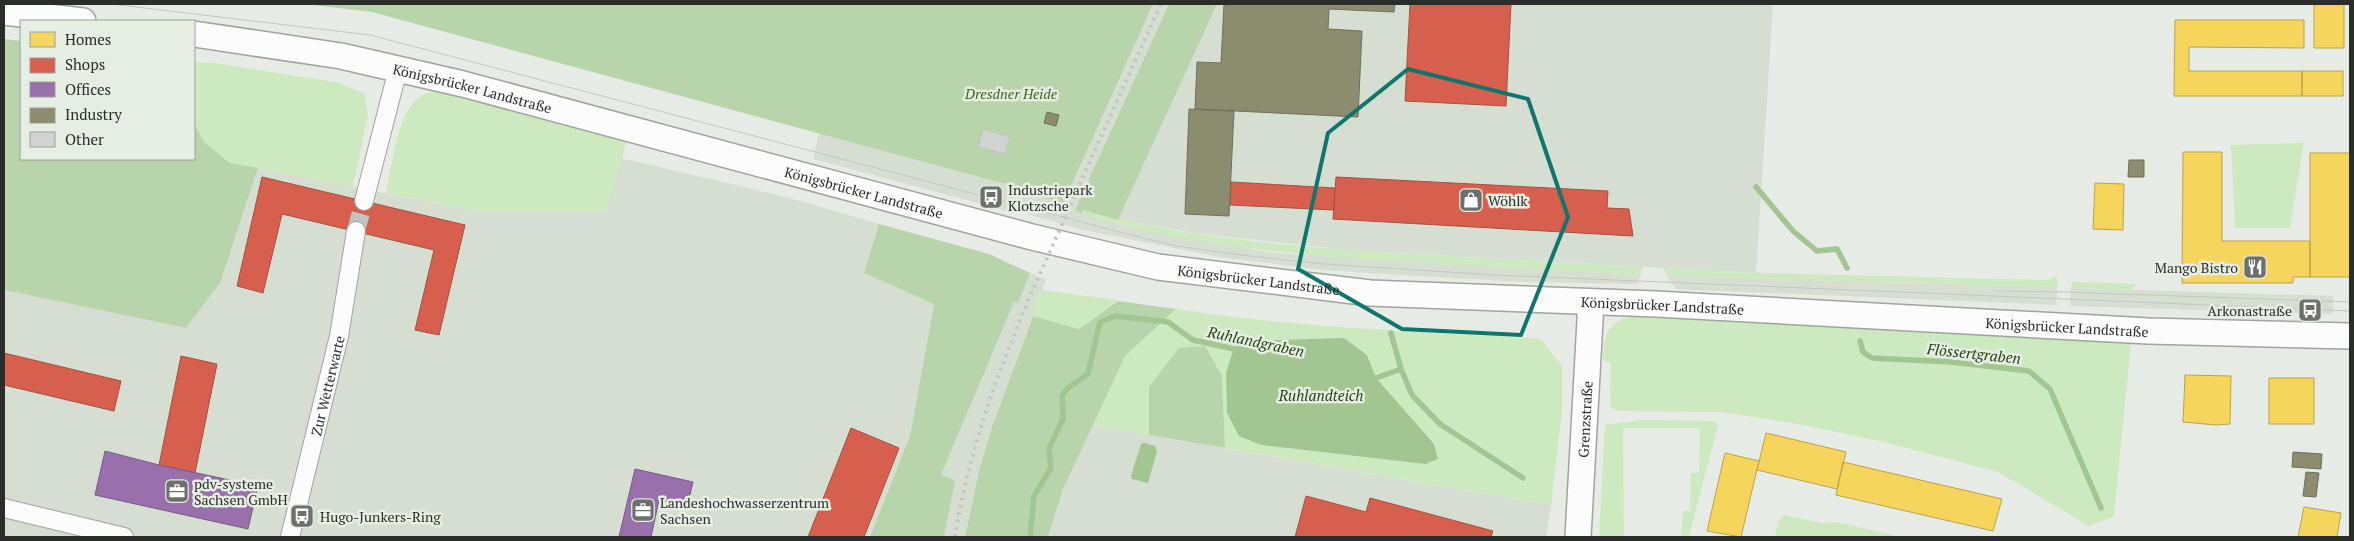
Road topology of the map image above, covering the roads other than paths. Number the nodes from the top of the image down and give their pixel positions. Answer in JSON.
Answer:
{"nodes":[{"id":1,"x":4,"y":12,"type":"edge"},
{"id":2,"x":74,"y":20,"type":"edge"},
{"id":3,"x":195,"y":34,"type":"edge"},
{"id":4,"x":398,"y":69,"type":"junction"},
{"id":5,"x":364,"y":201,"type":"tunnel mouth"},
{"id":6,"x":356,"y":231,"type":"tunnel mouth"},
{"id":7,"x":1591,"y":302,"type":"junction"},
{"id":8,"x":2350,"y":336,"type":"edge"},
{"id":9,"x":4,"y":508,"type":"edge"},
{"id":10,"x":124,"y":537,"type":"edge"},
{"id":11,"x":290,"y":537,"type":"edge"},
{"id":12,"x":1578,"y":537,"type":"edge"}],
"edges":[{"from":1,"to":2,"type":"main road"},
{"from":3,"to":4,"type":"main road","name":"Königsbrücker Landstraße"},
{"from":4,"to":5,"type":"street"},
{"from":4,"to":7,"type":"main road","name":"Königsbrücker Landstraße"},
{"from":6,"to":11,"type":"street","name":"Zur Wetterwarte"},
{"from":7,"to":8,"type":"main road","name":"Königsbrücker Landstraße"},
{"from":7,"to":12,"type":"main road","name":"Grenzstraße"},
{"from":9,"to":10,"type":"street"}]}
